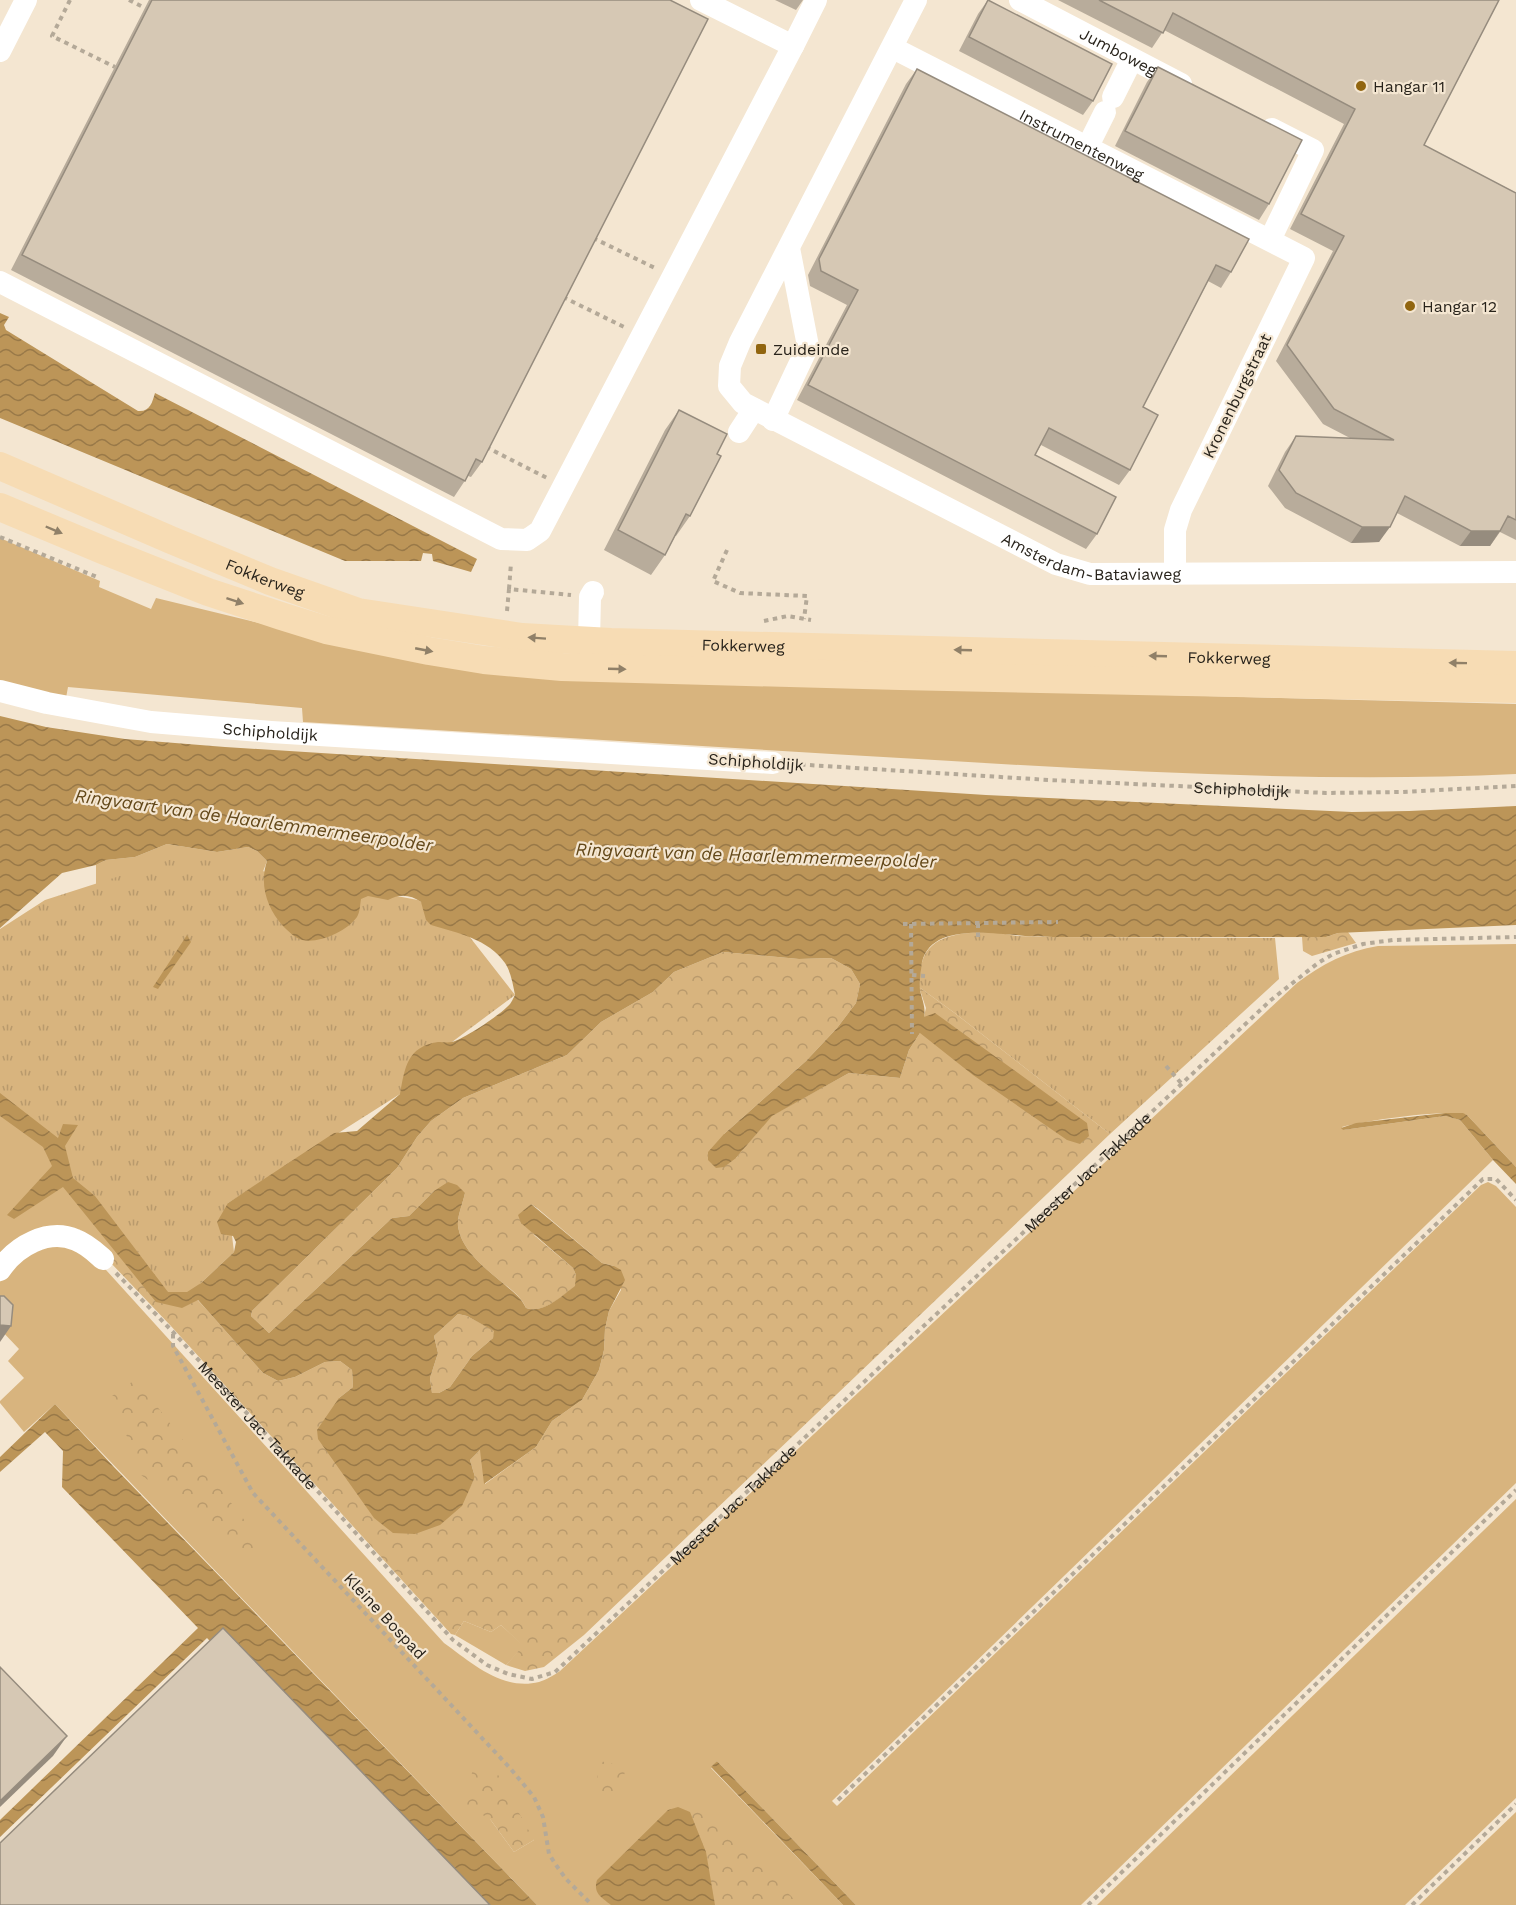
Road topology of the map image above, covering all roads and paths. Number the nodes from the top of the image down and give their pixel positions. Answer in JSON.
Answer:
{"nodes":[{"id":1,"x":26,"y":0,"type":"edge"},
{"id":2,"x":70,"y":0,"type":"edge"},
{"id":3,"x":129,"y":0,"type":"edge"},
{"id":4,"x":701,"y":0,"type":"edge"},
{"id":5,"x":816,"y":0,"type":"edge"},
{"id":6,"x":916,"y":0,"type":"edge"},
{"id":7,"x":1020,"y":0,"type":"edge"},
{"id":8,"x":145,"y":8,"type":"edge"},
{"id":9,"x":793,"y":46,"type":"junction"},
{"id":10,"x":893,"y":48,"type":"junction"},
{"id":11,"x":0,"y":51,"type":"edge"},
{"id":12,"x":1132,"y":59,"type":"junction"},
{"id":13,"x":115,"y":67,"type":"edge"},
{"id":14,"x":1196,"y":91,"type":"edge"},
{"id":15,"x":1249,"y":118,"type":"edge"},
{"id":16,"x":1087,"y":148,"type":"junction"},
{"id":17,"x":593,"y":238,"type":"edge"},
{"id":18,"x":1270,"y":240,"type":"junction"},
{"id":19,"x":789,"y":248,"type":"junction"},
{"id":20,"x":673,"y":276,"type":"junction"},
{"id":21,"x":0,"y":282,"type":"edge"},
{"id":22,"x":563,"y":297,"type":"edge"},
{"id":23,"x":642,"y":336,"type":"junction"},
{"id":24,"x":763,"y":414,"type":"junction"},
{"id":25,"x":739,"y":432,"type":"dead end"},
{"id":26,"x":486,"y":447,"type":"edge"},
{"id":27,"x":0,"y":466,"type":"edge"},
{"id":28,"x":563,"y":486,"type":"junction"},
{"id":29,"x":0,"y":507,"type":"edge"},
{"id":30,"x":0,"y":537,"type":"edge"},
{"id":31,"x":727,"y":550,"type":"dead end"},
{"id":32,"x":511,"y":563,"type":"dead end"},
{"id":33,"x":1516,"y":572,"type":"edge"},
{"id":34,"x":1175,"y":574,"type":"junction"},
{"id":35,"x":97,"y":577,"type":"dead end"},
{"id":36,"x":508,"y":589,"type":"junction"},
{"id":37,"x":591,"y":594,"type":"joint"},
{"id":38,"x":496,"y":609,"type":"dead end"},
{"id":39,"x":804,"y":619,"type":"dead end"},
{"id":40,"x":589,"y":641,"type":"junction"},
{"id":41,"x":1516,"y":665,"type":"edge"},
{"id":42,"x":1516,"y":689,"type":"edge"},
{"id":43,"x":0,"y":692,"type":"edge"},
{"id":44,"x":773,"y":763,"type":"joint"},
{"id":45,"x":1516,"y":786,"type":"edge"},
{"id":46,"x":1058,"y":922,"type":"dead end"},
{"id":47,"x":978,"y":923,"type":"junction"},
{"id":48,"x":903,"y":924,"type":"dead end"},
{"id":49,"x":911,"y":924,"type":"junction"},
{"id":50,"x":978,"y":937,"type":"dead end"},
{"id":51,"x":1516,"y":937,"type":"edge"},
{"id":52,"x":912,"y":975,"type":"junction"},
{"id":53,"x":925,"y":976,"type":"dead end"},
{"id":54,"x":912,"y":1034,"type":"dead end"},
{"id":55,"x":1166,"y":1066,"type":"dead end"},
{"id":56,"x":1181,"y":1083,"type":"junction"},
{"id":57,"x":1516,"y":1200,"type":"edge"},
{"id":58,"x":103,"y":1259,"type":"joint"},
{"id":59,"x":0,"y":1270,"type":"edge"},
{"id":60,"x":174,"y":1333,"type":"junction"},
{"id":61,"x":1516,"y":1490,"type":"edge"},
{"id":62,"x":838,"y":1800,"type":"dead end"},
{"id":63,"x":1516,"y":1804,"type":"edge"},
{"id":64,"x":591,"y":1905,"type":"edge"},
{"id":65,"x":1088,"y":1905,"type":"edge"},
{"id":66,"x":1412,"y":1905,"type":"edge"}],
"edges":[{"from":1,"to":11,"type":"street"},
{"from":2,"to":13,"type":"path"},
{"from":3,"to":8,"type":"path"},
{"from":4,"to":9,"type":"street"},
{"from":5,"to":9,"type":"street"},
{"from":6,"to":10,"type":"street"},
{"from":7,"to":12,"type":"street","name":"Jumboweg"},
{"from":9,"to":20,"type":"street"},
{"from":10,"to":16,"type":"street","name":"Instrumentenweg"},
{"from":10,"to":19,"type":"street"},
{"from":12,"to":14,"type":"street","name":"Jumboweg"},
{"from":12,"to":16,"type":"street"},
{"from":15,"to":18,"type":"street"},
{"from":16,"to":18,"type":"street","name":"Instrumentenweg"},
{"from":17,"to":20,"type":"path"},
{"from":18,"to":34,"type":"street","name":"Kronenburgstraat"},
{"from":19,"to":24,"type":"street"},
{"from":19,"to":24,"type":"street","name":"Amsterdam-Bataviaweg"},
{"from":20,"to":23,"type":"street"},
{"from":21,"to":28,"type":"street"},
{"from":22,"to":23,"type":"path"},
{"from":23,"to":28,"type":"street"},
{"from":24,"to":25,"type":"street"},
{"from":24,"to":34,"type":"street","name":"Amsterdam-Bataviaweg"},
{"from":26,"to":28,"type":"path"},
{"from":40,"to":27,"type":"main road","name":"Fokkerweg","one_way":true},
{"from":29,"to":42,"type":"main road","name":"Fokkerweg","one_way":true},
{"from":30,"to":35,"type":"path"},
{"from":31,"to":39,"type":"path"},
{"from":32,"to":36,"type":"path"},
{"from":33,"to":34,"type":"street","name":"Amsterdam-Bataviaweg"},
{"from":36,"to":37,"type":"path"},
{"from":36,"to":38,"type":"path"},
{"from":37,"to":40,"type":"street"},
{"from":41,"to":40,"type":"main road","name":"Fokkerweg","one_way":true},
{"from":43,"to":44,"type":"street","name":"Schipholdijk"},
{"from":44,"to":45,"type":"path","name":"Schipholdijk"},
{"from":46,"to":47,"type":"path"},
{"from":47,"to":49,"type":"path"},
{"from":47,"to":50,"type":"path"},
{"from":48,"to":49,"type":"path"},
{"from":49,"to":52,"type":"path"},
{"from":51,"to":56,"type":"path","name":"Meester Jac. Takkade"},
{"from":52,"to":53,"type":"path"},
{"from":52,"to":54,"type":"path"},
{"from":55,"to":56,"type":"path"},
{"from":56,"to":60,"type":"path","name":"Meester Jac. Takkade"},
{"from":57,"to":62,"type":"path"},
{"from":58,"to":59,"type":"street"},
{"from":58,"to":60,"type":"path","name":"Meester Jac. Takkade"},
{"from":60,"to":64,"type":"path","name":"Kleine Bospad"},
{"from":61,"to":65,"type":"path"},
{"from":63,"to":66,"type":"path"}]}
